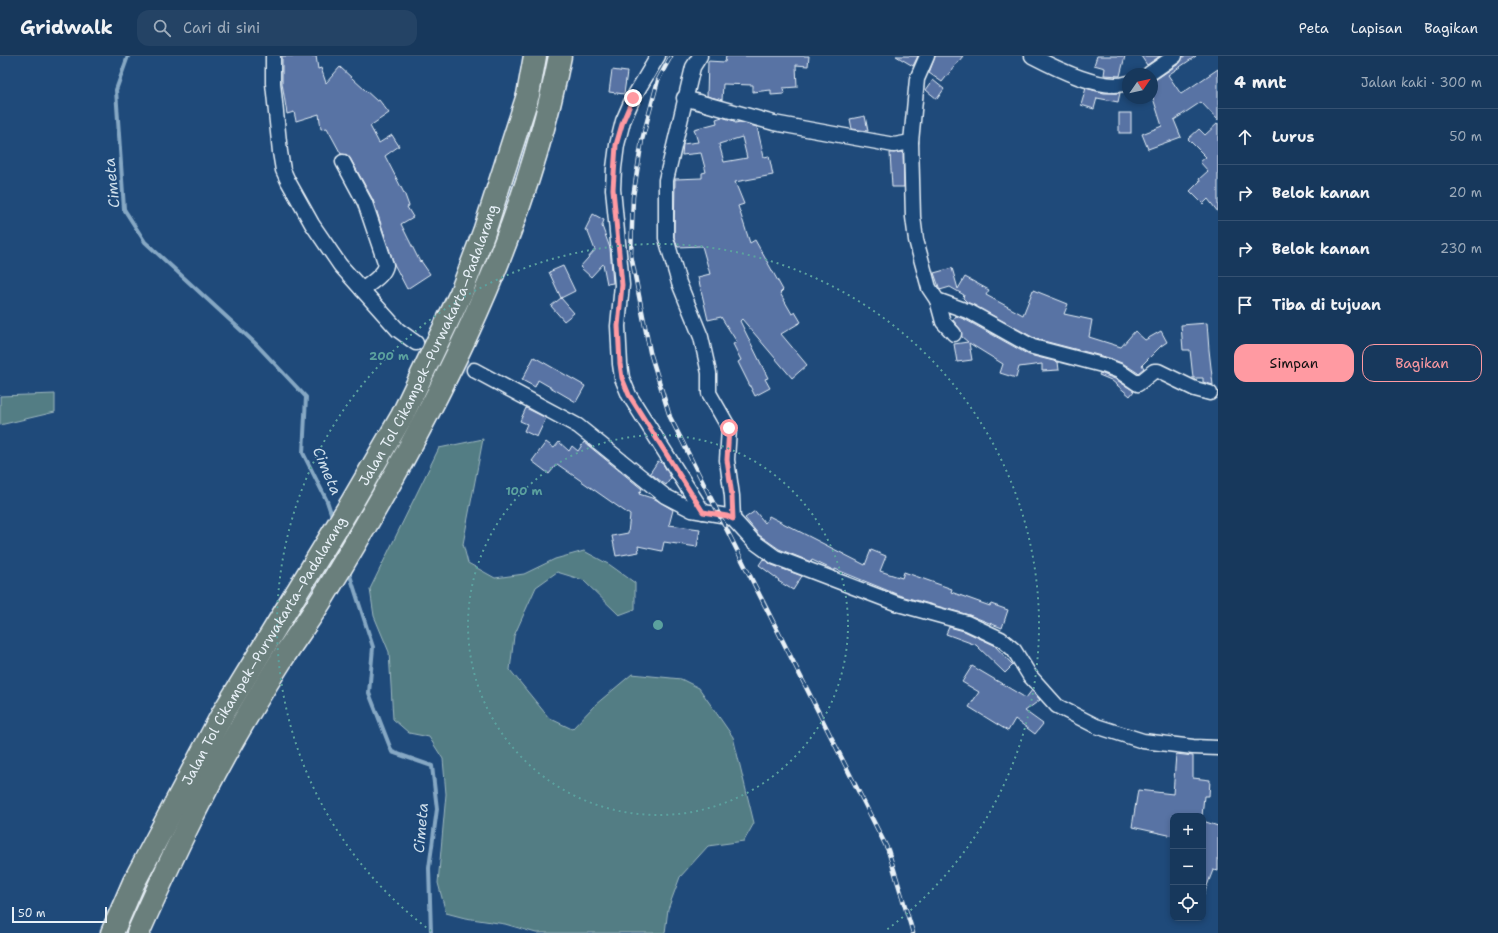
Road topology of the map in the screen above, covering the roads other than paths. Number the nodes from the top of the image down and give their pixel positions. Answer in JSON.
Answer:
{"nodes":[{"id":1,"x":273,"y":56,"type":"edge"},
{"id":2,"x":535,"y":56,"type":"edge"},
{"id":3,"x":560,"y":56,"type":"edge"},
{"id":4,"x":658,"y":56,"type":"edge"},
{"id":5,"x":700,"y":56,"type":"edge"},
{"id":6,"x":927,"y":56,"type":"edge"},
{"id":7,"x":1032,"y":56,"type":"edge"},
{"id":8,"x":1175,"y":56,"type":"edge"},
{"id":9,"x":1158,"y":68,"type":"edge"},
{"id":10,"x":1122,"y":83,"type":"edge"},
{"id":11,"x":684,"y":98,"type":"junction"},
{"id":12,"x":911,"y":142,"type":"junction"},
{"id":13,"x":343,"y":162,"type":"dead end"},
{"id":14,"x":362,"y":290,"type":"junction"},
{"id":15,"x":937,"y":300,"type":"junction"},
{"id":16,"x":954,"y":334,"type":"dead end"},
{"id":17,"x":416,"y":343,"type":"tunnel mouth"},
{"id":18,"x":474,"y":370,"type":"tunnel mouth"},
{"id":19,"x":1210,"y":392,"type":"dead end"},
{"id":20,"x":703,"y":512,"type":"junction"},
{"id":21,"x":733,"y":519,"type":"junction"},
{"id":22,"x":1218,"y":748,"type":"edge"},
{"id":23,"x":112,"y":933,"type":"edge"},
{"id":24,"x":138,"y":933,"type":"edge"}],
"edges":[{"from":1,"to":14,"type":"street"},
{"from":2,"to":23,"type":"highway","name":"Jalan Tol Cikampek–Purwakarta–Padalarang"},
{"from":3,"to":24,"type":"highway","name":"Jalan Tol Cikampek–Purwakarta–Padalarang"},
{"from":4,"to":20,"type":"street"},
{"from":5,"to":11,"type":"street"},
{"from":6,"to":12,"type":"street"},
{"from":7,"to":10,"type":"street"},
{"from":8,"to":9,"type":"street"},
{"from":11,"to":12,"type":"street"},
{"from":11,"to":21,"type":"street"},
{"from":12,"to":15,"type":"street"},
{"from":13,"to":14,"type":"street"},
{"from":14,"to":17,"type":"street"},
{"from":15,"to":16,"type":"street"},
{"from":15,"to":19,"type":"street"},
{"from":18,"to":20,"type":"street"},
{"from":20,"to":21,"type":"street"},
{"from":21,"to":22,"type":"street"}]}
